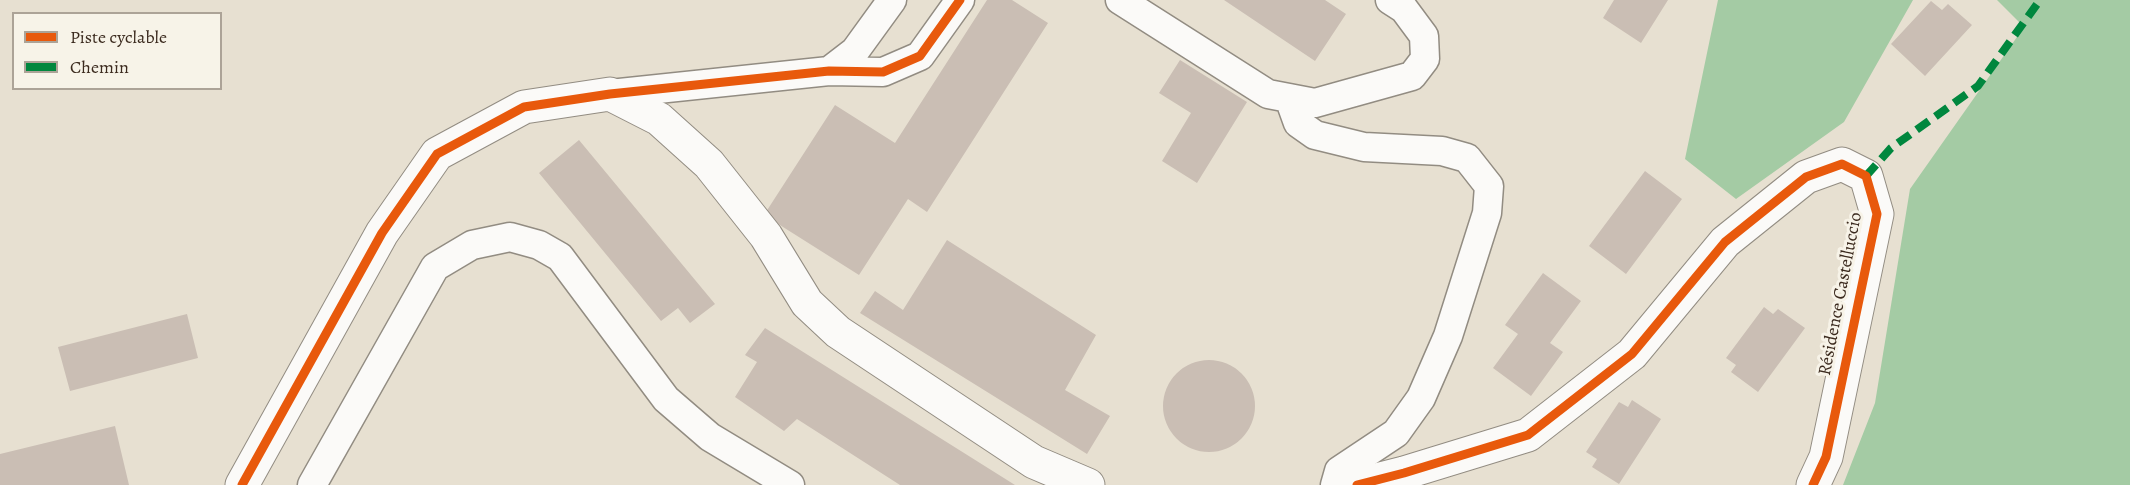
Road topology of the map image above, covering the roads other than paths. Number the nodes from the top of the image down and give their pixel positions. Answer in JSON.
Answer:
{"nodes":[{"id":1,"x":892,"y":0,"type":"edge"},
{"id":2,"x":960,"y":0,"type":"edge"},
{"id":3,"x":1120,"y":0,"type":"edge"},
{"id":4,"x":1390,"y":0,"type":"edge"},
{"id":5,"x":830,"y":71,"type":"junction"},
{"id":6,"x":610,"y":94,"type":"junction"},
{"id":7,"x":1289,"y":98,"type":"junction"},
{"id":8,"x":242,"y":485,"type":"edge"},
{"id":9,"x":312,"y":485,"type":"edge"},
{"id":10,"x":790,"y":485,"type":"edge"},
{"id":11,"x":1088,"y":485,"type":"edge"},
{"id":12,"x":1335,"y":485,"type":"edge"},
{"id":13,"x":1357,"y":485,"type":"edge"},
{"id":14,"x":1813,"y":485,"type":"edge"}],
"edges":[{"from":1,"to":5,"type":"street"},
{"from":2,"to":5,"type":"street"},
{"from":3,"to":7,"type":"street"},
{"from":4,"to":7,"type":"street"},
{"from":5,"to":6,"type":"street"},
{"from":6,"to":8,"type":"street"},
{"from":6,"to":11,"type":"street"},
{"from":7,"to":12,"type":"street"},
{"from":9,"to":10,"type":"street"},
{"from":13,"to":14,"type":"street","name":"Résidence Castelluccio"}]}
